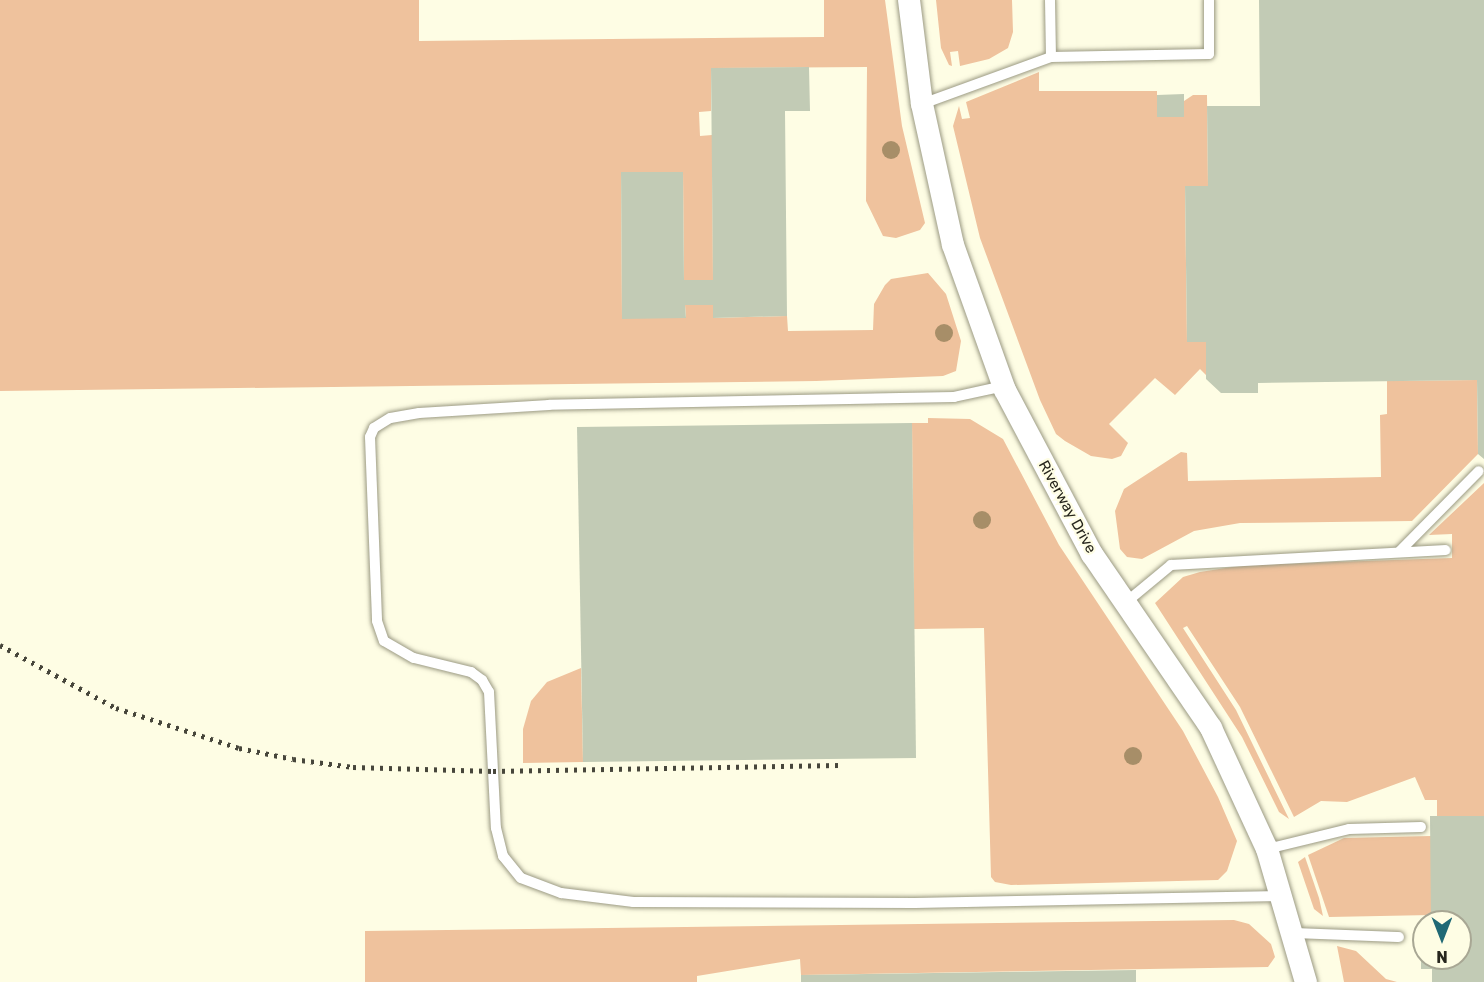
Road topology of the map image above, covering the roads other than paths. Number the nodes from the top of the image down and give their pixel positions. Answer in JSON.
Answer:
{"nodes":[{"id":1,"x":909,"y":0,"type":"edge"},
{"id":2,"x":1050,"y":0,"type":"edge"},
{"id":3,"x":1209,"y":0,"type":"edge"},
{"id":4,"x":1051,"y":57,"type":"junction"},
{"id":5,"x":922,"y":104,"type":"junction"},
{"id":6,"x":1004,"y":386,"type":"junction"},
{"id":7,"x":1479,"y":471,"type":"dead end"},
{"id":8,"x":1446,"y":550,"type":"dead end"},
{"id":9,"x":1400,"y":551,"type":"junction"},
{"id":10,"x":1124,"y":604,"type":"junction"},
{"id":11,"x":1421,"y":827,"type":"dead end"},
{"id":12,"x":1266,"y":849,"type":"junction"},
{"id":13,"x":1281,"y":896,"type":"junction"},
{"id":14,"x":1293,"y":933,"type":"junction"},
{"id":15,"x":1399,"y":937,"type":"dead end"},
{"id":16,"x":1306,"y":982,"type":"edge"}],
"edges":[{"from":1,"to":5,"type":"street","name":"Riverway Drive"},
{"from":2,"to":4,"type":"lane"},
{"from":3,"to":4,"type":"lane"},
{"from":4,"to":5,"type":"lane"},
{"from":5,"to":6,"type":"street","name":"Riverway Drive"},
{"from":6,"to":10,"type":"street","name":"Riverway Drive"},
{"from":6,"to":13,"type":"lane"},
{"from":7,"to":9,"type":"lane"},
{"from":8,"to":9,"type":"lane"},
{"from":9,"to":10,"type":"lane"},
{"from":10,"to":12,"type":"street","name":"Riverway Drive"},
{"from":11,"to":12,"type":"lane"},
{"from":12,"to":13,"type":"street","name":"Riverway Drive"},
{"from":13,"to":14,"type":"street","name":"Riverway Drive"},
{"from":14,"to":15,"type":"lane"},
{"from":14,"to":16,"type":"street","name":"Riverway Drive"}]}
